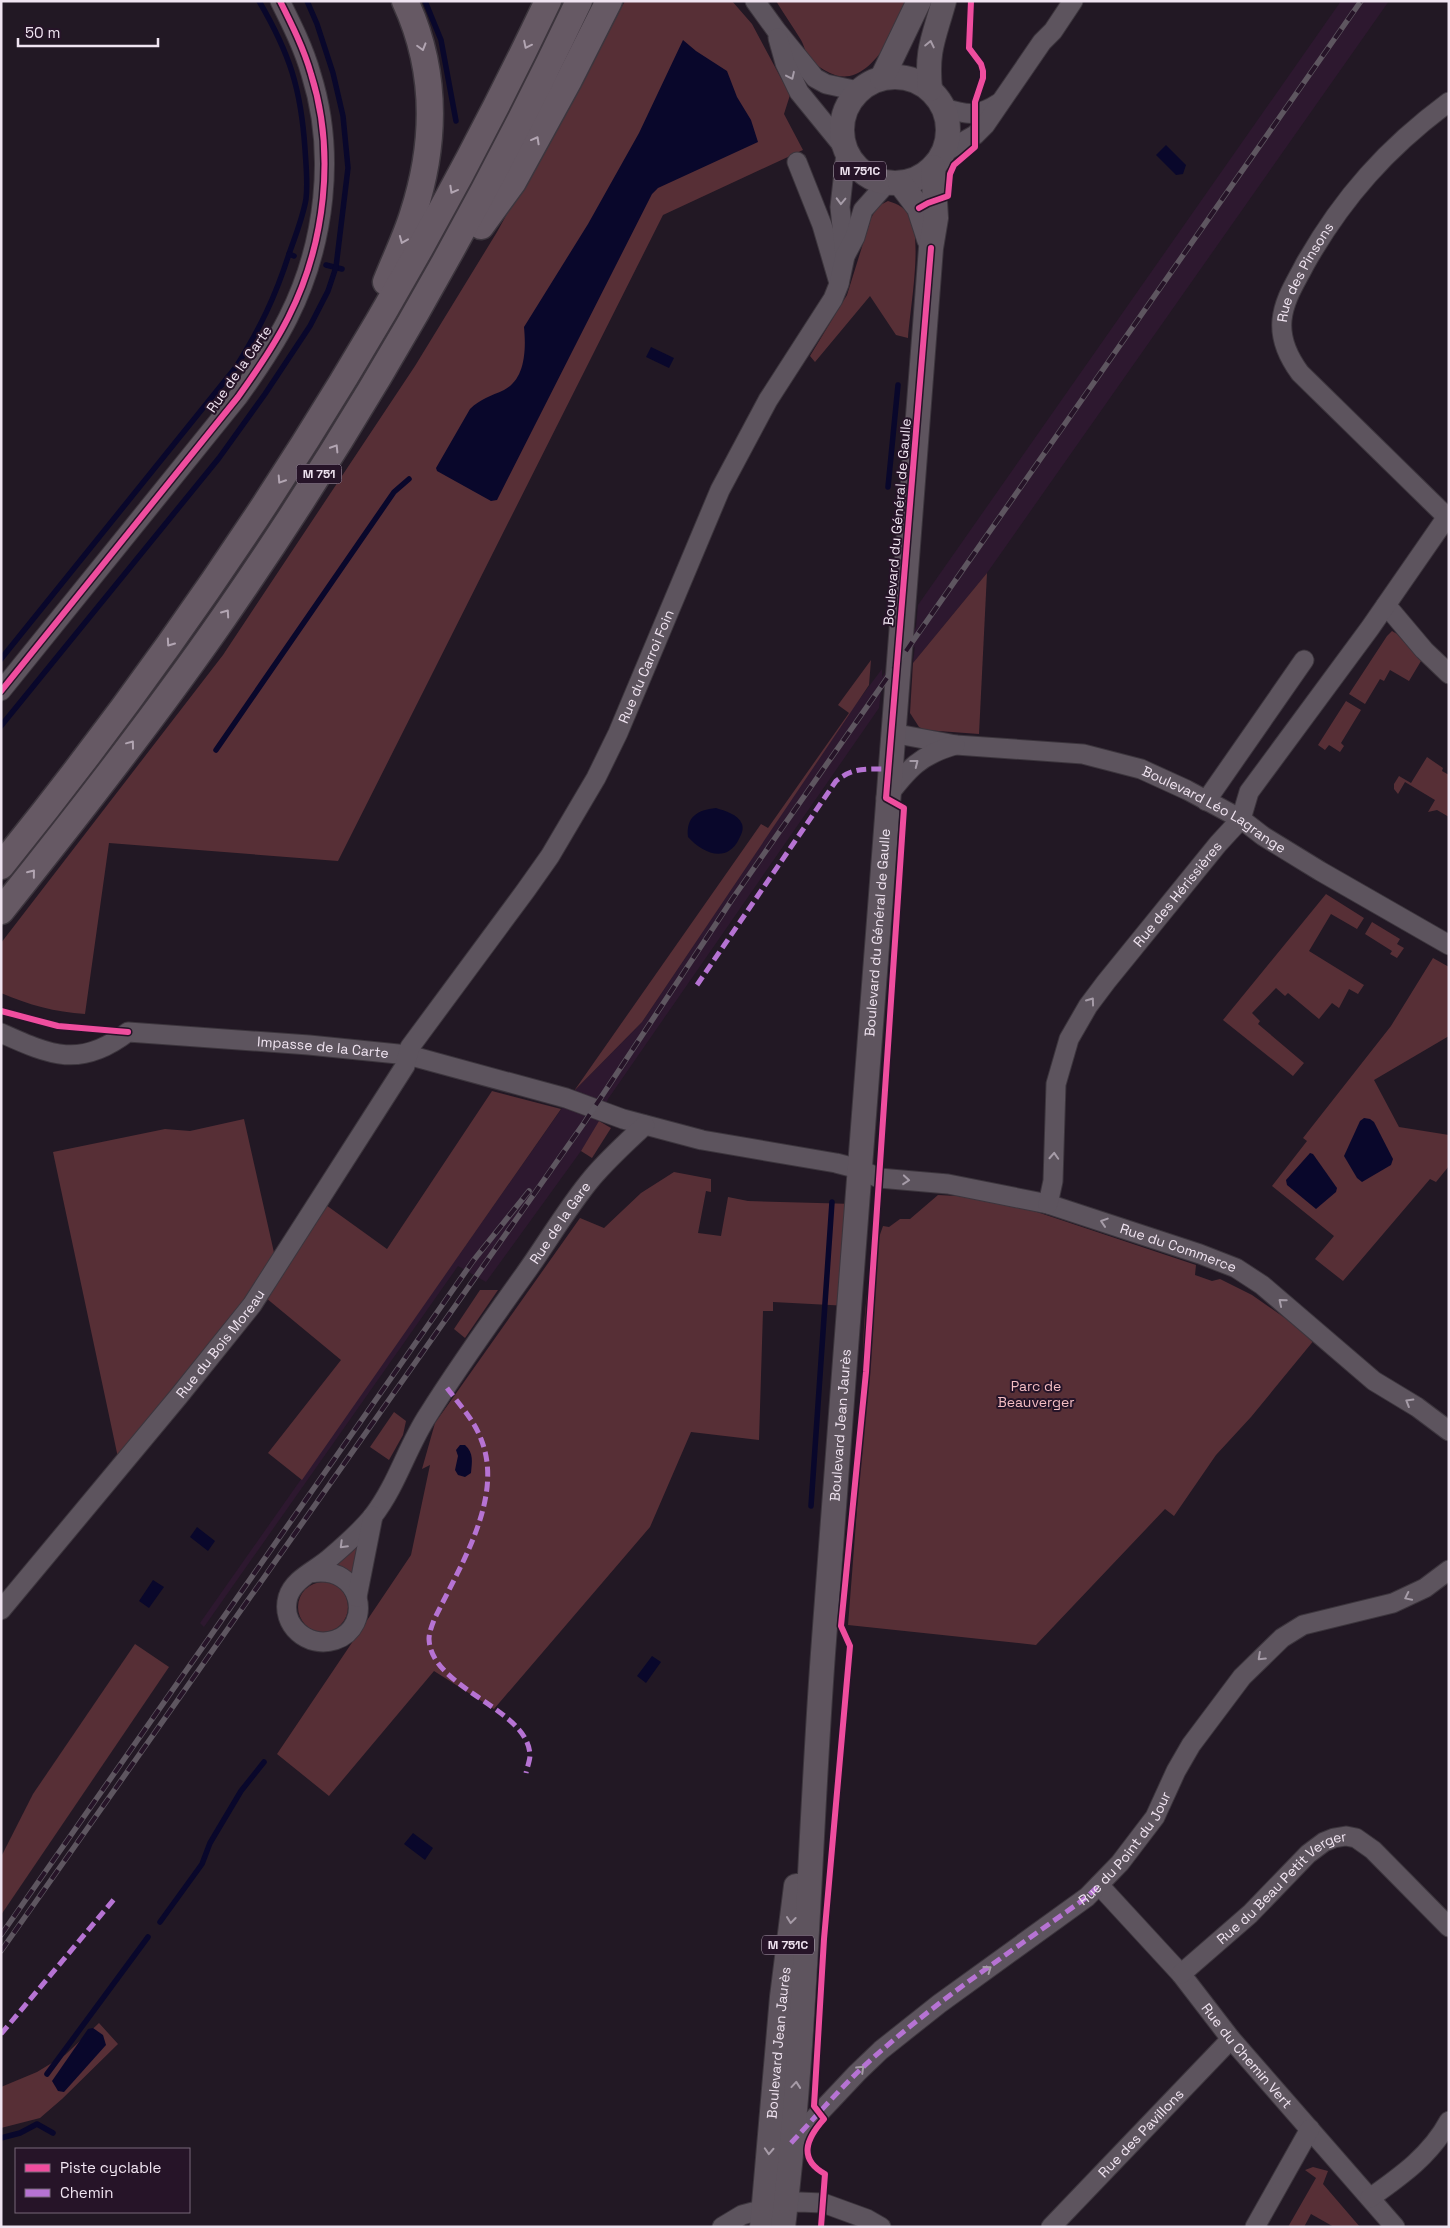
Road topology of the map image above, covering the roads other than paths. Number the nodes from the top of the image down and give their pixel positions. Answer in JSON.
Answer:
{"nodes":[{"id":1,"x":280,"y":1,"type":"edge"},
{"id":2,"x":405,"y":1,"type":"edge"},
{"id":3,"x":548,"y":1,"type":"edge"},
{"id":4,"x":579,"y":1,"type":"edge"},
{"id":5,"x":609,"y":1,"type":"edge"},
{"id":6,"x":755,"y":1,"type":"edge"},
{"id":7,"x":920,"y":1,"type":"edge"},
{"id":8,"x":944,"y":1,"type":"edge"},
{"id":9,"x":1073,"y":1,"type":"edge"},
{"id":10,"x":776,"y":30,"type":"junction"},
{"id":11,"x":882,"y":78,"type":"junction"},
{"id":12,"x":858,"y":91,"type":"junction"},
{"id":13,"x":937,"y":99,"type":"junction"},
{"id":14,"x":1449,"y":102,"type":"edge"},
{"id":15,"x":999,"y":104,"type":"junction"},
{"id":16,"x":845,"y":149,"type":"junction"},
{"id":17,"x":938,"y":160,"type":"junction"},
{"id":18,"x":797,"y":162,"type":"dead end"},
{"id":19,"x":893,"y":183,"type":"junction"},
{"id":20,"x":931,"y":248,"type":"junction"},
{"id":21,"x":845,"y":256,"type":"junction"},
{"id":22,"x":839,"y":284,"type":"junction"},
{"id":23,"x":414,"y":316,"type":"junction"},
{"id":24,"x":350,"y":370,"type":"junction"},
{"id":25,"x":1448,"y":515,"type":"edge"},
{"id":26,"x":1386,"y":605,"type":"junction"},
{"id":27,"x":1304,"y":660,"type":"dead end"},
{"id":28,"x":1449,"y":674,"type":"edge"},
{"id":29,"x":1,"y":691,"type":"edge"},
{"id":30,"x":892,"y":733,"type":"junction"},
{"id":31,"x":956,"y":745,"type":"junction"},
{"id":32,"x":886,"y":798,"type":"junction"},
{"id":33,"x":1206,"y":801,"type":"junction"},
{"id":34,"x":1241,"y":820,"type":"junction"},
{"id":35,"x":1,"y":866,"type":"edge"},
{"id":36,"x":1,"y":911,"type":"edge"},
{"id":37,"x":1449,"y":945,"type":"edge"},
{"id":38,"x":1,"y":1033,"type":"edge"},
{"id":39,"x":408,"y":1055,"type":"junction"},
{"id":40,"x":645,"y":1125,"type":"junction"},
{"id":41,"x":859,"y":1169,"type":"junction"},
{"id":42,"x":1048,"y":1204,"type":"junction"},
{"id":43,"x":1449,"y":1430,"type":"edge"},
{"id":44,"x":373,"y":1516,"type":"junction"},
{"id":45,"x":1449,"y":1570,"type":"edge"},
{"id":46,"x":311,"y":1573,"type":"junction"},
{"id":47,"x":357,"y":1597,"type":"junction"},
{"id":48,"x":1,"y":1610,"type":"edge"},
{"id":49,"x":821,"y":1680,"type":"junction"},
{"id":50,"x":1099,"y":1885,"type":"junction"},
{"id":51,"x":1449,"y":1927,"type":"edge"},
{"id":52,"x":1181,"y":1974,"type":"junction"},
{"id":53,"x":1231,"y":2038,"type":"junction"},
{"id":54,"x":1449,"y":2121,"type":"edge"},
{"id":55,"x":1310,"y":2129,"type":"junction"},
{"id":56,"x":791,"y":2143,"type":"junction"},
{"id":57,"x":1370,"y":2198,"type":"junction"},
{"id":58,"x":771,"y":2213,"type":"edge"},
{"id":59,"x":722,"y":2227,"type":"edge"},
{"id":60,"x":783,"y":2227,"type":"edge"},
{"id":61,"x":881,"y":2227,"type":"edge"},
{"id":62,"x":1051,"y":2227,"type":"edge"},
{"id":63,"x":1255,"y":2227,"type":"edge"},
{"id":64,"x":1395,"y":2227,"type":"edge"}],
"edges":[{"from":1,"to":29,"type":"street","name":"Rue de la Carte"},
{"from":2,"to":24,"type":"highway","one_way":true},
{"from":3,"to":24,"type":"highway","number":"M 751","one_way":true},
{"from":4,"to":23,"type":"highway","number":"M 751"},
{"from":23,"to":5,"type":"highway","one_way":true},
{"from":6,"to":10,"type":"street"},
{"from":7,"to":11,"type":"main road"},
{"from":13,"to":8,"type":"main road","number":"M 751C","one_way":true},
{"from":9,"to":15,"type":"street"},
{"from":10,"to":12,"type":"street"},
{"from":10,"to":16,"type":"street","one_way":true},
{"from":11,"to":12,"type":"main road","number":"M 751C"},
{"from":11,"to":13,"type":"main road","number":"M 751C"},
{"from":12,"to":16,"type":"main road","number":"M 751C"},
{"from":13,"to":15,"type":"street"},
{"from":13,"to":17,"type":"main road","number":"M 751C"},
{"from":14,"to":25,"type":"street","name":"Rue des Pinsons"},
{"from":15,"to":17,"type":"street"},
{"from":16,"to":19,"type":"main road","number":"M 751C"},
{"from":16,"to":21,"type":"street","name":"Rue du Carroi Foin","one_way":true},
{"from":17,"to":19,"type":"main road","number":"M 751C"},
{"from":17,"to":20,"type":"main road","name":"Boulevard du Général de Gaulle","number":"M 751C"},
{"from":18,"to":22,"type":"street"},
{"from":19,"to":20,"type":"main road","name":"Boulevard du Général de Gaulle","number":"M 751C"},
{"from":19,"to":21,"type":"street","name":"Rue du Carroi Foin"},
{"from":20,"to":30,"type":"main road","name":"Boulevard du Général de Gaulle","number":"M 751C"},
{"from":21,"to":22,"type":"street","name":"Rue du Carroi Foin"},
{"from":22,"to":39,"type":"street","name":"Rue du Carroi Foin"},
{"from":36,"to":23,"type":"highway","number":"M 751","one_way":true},
{"from":24,"to":35,"type":"highway","number":"M 751","one_way":true},
{"from":25,"to":26,"type":"street","name":"Rue des Hérissières"},
{"from":26,"to":28,"type":"street"},
{"from":26,"to":34,"type":"street","name":"Rue des Hérissières"},
{"from":27,"to":33,"type":"street"},
{"from":30,"to":31,"type":"street","name":"Boulevard Léo Lagrange"},
{"from":30,"to":32,"type":"main road","name":"Boulevard du Général de Gaulle","number":"M 751C"},
{"from":32,"to":31,"type":"street","name":"Boulevard Léo Lagrange","one_way":true},
{"from":31,"to":33,"type":"street","name":"Boulevard Léo Lagrange"},
{"from":32,"to":41,"type":"main road","name":"Boulevard du Général de Gaulle","number":"M 751C"},
{"from":33,"to":34,"type":"street","name":"Boulevard Léo Lagrange"},
{"from":34,"to":37,"type":"street","name":"Boulevard Léo Lagrange"},
{"from":42,"to":34,"type":"street","name":"Rue des Hérissières","one_way":true},
{"from":38,"to":39,"type":"street","name":"Impasse de la Carte"},
{"from":39,"to":40,"type":"street","name":"Impasse de la Carte"},
{"from":39,"to":48,"type":"street","name":"Rue du Bois Moreau"},
{"from":40,"to":41,"type":"street"},
{"from":40,"to":44,"type":"street","name":"Rue de la Gare"},
{"from":41,"to":42,"type":"street","name":"Rue du Commerce","one_way":true},
{"from":41,"to":49,"type":"main road","name":"Boulevard Jean Jaurès","number":"M 751C"},
{"from":43,"to":42,"type":"street","name":"Rue du Commerce","one_way":true},
{"from":44,"to":46,"type":"street","name":"Rue de la Gare","one_way":true},
{"from":44,"to":47,"type":"street","name":"Rue de la Gare"},
{"from":45,"to":50,"type":"street","name":"Rue du Point du Jour","one_way":true},
{"from":46,"to":47,"type":"street"},
{"from":46,"to":47,"type":"street","name":"Rue de la Gare"},
{"from":56,"to":49,"type":"main road","name":"Boulevard Jean Jaurès","number":"M 751C","one_way":true},
{"from":49,"to":58,"type":"main road","name":"Boulevard Jean Jaurès","number":"M 751C","one_way":true},
{"from":50,"to":52,"type":"street","name":"Rue du Chemin Vert"},
{"from":56,"to":50,"type":"street","name":"Rue du Point du Jour","one_way":true},
{"from":51,"to":52,"type":"street","name":"Rue du Beau Petit Verger"},
{"from":52,"to":53,"type":"street","name":"Rue du Chemin Vert"},
{"from":53,"to":55,"type":"street","name":"Rue du Chemin Vert"},
{"from":53,"to":62,"type":"street","name":"Rue des Pavillons"},
{"from":54,"to":57,"type":"street"},
{"from":55,"to":57,"type":"street","name":"Rue du Chemin Vert"},
{"from":55,"to":63,"type":"street"},
{"from":56,"to":58,"type":"main road","name":"Boulevard Jean Jaurès","number":"M 751C"},
{"from":57,"to":64,"type":"street","name":"Rue du Chemin Vert"},
{"from":58,"to":59,"type":"street"},
{"from":58,"to":60,"type":"main road","name":"Boulevard Jean Jaurès","number":"M 751C"},
{"from":58,"to":61,"type":"street"}]}
